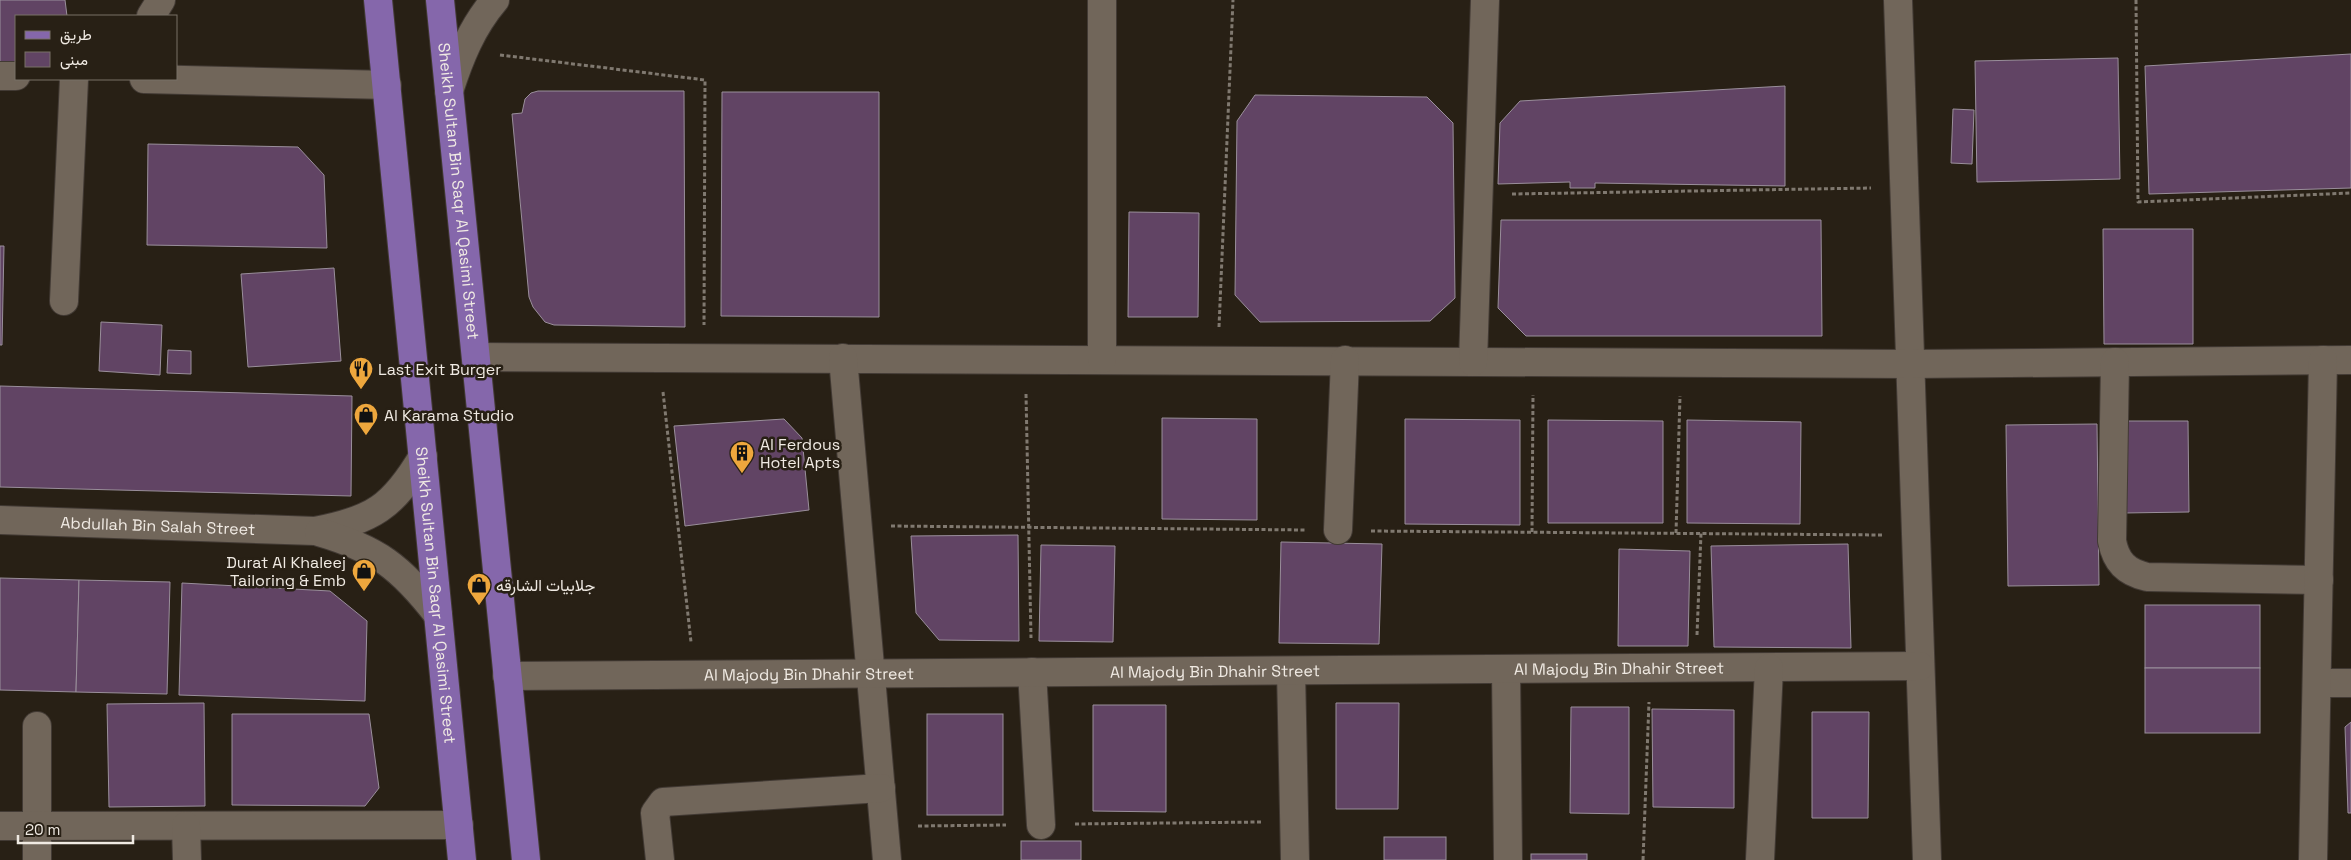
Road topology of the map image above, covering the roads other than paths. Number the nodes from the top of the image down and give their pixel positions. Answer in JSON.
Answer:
{"nodes":[{"id":1,"x":161,"y":0,"type":"edge"},
{"id":2,"x":378,"y":0,"type":"edge"},
{"id":3,"x":440,"y":0,"type":"edge"},
{"id":4,"x":495,"y":0,"type":"edge"},
{"id":5,"x":1102,"y":0,"type":"edge"},
{"id":6,"x":1485,"y":0,"type":"edge"},
{"id":7,"x":1898,"y":0,"type":"edge"},
{"id":8,"x":152,"y":15,"type":"edge"},
{"id":9,"x":0,"y":76,"type":"edge"},
{"id":10,"x":15,"y":76,"type":"edge"},
{"id":11,"x":74,"y":80,"type":"edge"},
{"id":12,"x":178,"y":80,"type":"edge"},
{"id":13,"x":387,"y":85,"type":"junction"},
{"id":14,"x":449,"y":91,"type":"junction"},
{"id":15,"x":64,"y":301,"type":"dead end"},
{"id":16,"x":476,"y":357,"type":"junction"},
{"id":17,"x":843,"y":358,"type":"junction"},
{"id":18,"x":1102,"y":359,"type":"junction"},
{"id":19,"x":1345,"y":360,"type":"junction"},
{"id":20,"x":2323,"y":360,"type":"junction"},
{"id":21,"x":2351,"y":360,"type":"edge"},
{"id":22,"x":1473,"y":362,"type":"junction"},
{"id":23,"x":2115,"y":362,"type":"junction"},
{"id":24,"x":1910,"y":364,"type":"junction"},
{"id":25,"x":423,"y":456,"type":"junction"},
{"id":26,"x":0,"y":520,"type":"edge"},
{"id":27,"x":1338,"y":530,"type":"road end"},
{"id":28,"x":315,"y":531,"type":"junction"},
{"id":29,"x":2319,"y":580,"type":"junction"},
{"id":30,"x":438,"y":614,"type":"junction"},
{"id":31,"x":1920,"y":666,"type":"junction"},
{"id":32,"x":1769,"y":668,"type":"junction"},
{"id":33,"x":1506,"y":669,"type":"junction"},
{"id":34,"x":1291,"y":671,"type":"junction"},
{"id":35,"x":1032,"y":672,"type":"junction"},
{"id":36,"x":871,"y":673,"type":"junction"},
{"id":37,"x":507,"y":676,"type":"junction"},
{"id":38,"x":2317,"y":683,"type":"junction"},
{"id":39,"x":2351,"y":683,"type":"edge"},
{"id":40,"x":37,"y":726,"type":"dead end"},
{"id":41,"x":881,"y":788,"type":"junction"},
{"id":42,"x":459,"y":825,"type":"junction"},
{"id":43,"x":1041,"y":825,"type":"road end"},
{"id":44,"x":0,"y":826,"type":"edge"},
{"id":45,"x":37,"y":826,"type":"junction"},
{"id":46,"x":186,"y":826,"type":"junction"},
{"id":47,"x":37,"y":860,"type":"edge"},
{"id":48,"x":187,"y":860,"type":"edge"},
{"id":49,"x":462,"y":860,"type":"edge"},
{"id":50,"x":526,"y":860,"type":"edge"},
{"id":51,"x":660,"y":860,"type":"edge"},
{"id":52,"x":887,"y":860,"type":"edge"},
{"id":53,"x":1295,"y":860,"type":"edge"},
{"id":54,"x":1508,"y":860,"type":"edge"},
{"id":55,"x":1760,"y":860,"type":"edge"},
{"id":56,"x":1927,"y":860,"type":"edge"},
{"id":57,"x":2313,"y":860,"type":"edge"}],
"edges":[{"from":1,"to":8,"type":"street"},
{"from":2,"to":13,"type":"main road","name":"Sheikh Sultan Bin Saqr Al Qasimi Street"},
{"from":3,"to":14,"type":"main road","name":"Sheikh Sultan Bin Saqr Al Qasimi Street"},
{"from":4,"to":14,"type":"street"},
{"from":5,"to":18,"type":"street"},
{"from":6,"to":22,"type":"street"},
{"from":7,"to":24,"type":"street"},
{"from":9,"to":10,"type":"street"},
{"from":11,"to":15,"type":"street"},
{"from":12,"to":13,"type":"street"},
{"from":13,"to":25,"type":"main road","name":"Sheikh Sultan Bin Saqr Al Qasimi Street"},
{"from":14,"to":16,"type":"main road","name":"Sheikh Sultan Bin Saqr Al Qasimi Street"},
{"from":16,"to":17,"type":"street"},
{"from":16,"to":37,"type":"main road","name":"Sheikh Sultan Bin Saqr Al Qasimi Street"},
{"from":17,"to":18,"type":"street"},
{"from":17,"to":36,"type":"street"},
{"from":18,"to":19,"type":"street"},
{"from":19,"to":22,"type":"street"},
{"from":19,"to":27,"type":"street"},
{"from":20,"to":21,"type":"street"},
{"from":20,"to":23,"type":"street"},
{"from":20,"to":29,"type":"street"},
{"from":22,"to":24,"type":"street"},
{"from":23,"to":24,"type":"street"},
{"from":23,"to":29,"type":"street"},
{"from":24,"to":31,"type":"street"},
{"from":25,"to":28,"type":"street","name":"Abdullah Bin Salah Street"},
{"from":25,"to":30,"type":"main road","name":"Sheikh Sultan Bin Saqr Al Qasimi Street"},
{"from":26,"to":28,"type":"street","name":"Abdullah Bin Salah Street"},
{"from":28,"to":30,"type":"street","name":"Abdullah Bin Salah Street"},
{"from":29,"to":38,"type":"street"},
{"from":30,"to":42,"type":"main road","name":"Sheikh Sultan Bin Saqr Al Qasimi Street"},
{"from":31,"to":32,"type":"street","name":"Al Majody Bin Dhahir Street"},
{"from":31,"to":56,"type":"street"},
{"from":32,"to":33,"type":"street","name":"Al Majody Bin Dhahir Street"},
{"from":32,"to":55,"type":"street"},
{"from":33,"to":34,"type":"street","name":"Al Majody Bin Dhahir Street"},
{"from":33,"to":54,"type":"street"},
{"from":34,"to":35,"type":"street","name":"Al Majody Bin Dhahir Street"},
{"from":34,"to":53,"type":"street"},
{"from":35,"to":36,"type":"street","name":"Al Majody Bin Dhahir Street"},
{"from":35,"to":43,"type":"street"},
{"from":36,"to":37,"type":"street","name":"Al Majody Bin Dhahir Street"},
{"from":36,"to":41,"type":"street"},
{"from":37,"to":50,"type":"main road","name":"Sheikh Sultan Bin Saqr Al Qasimi Street"},
{"from":38,"to":39,"type":"street"},
{"from":38,"to":57,"type":"street"},
{"from":40,"to":45,"type":"street"},
{"from":41,"to":51,"type":"street"},
{"from":41,"to":52,"type":"street"},
{"from":42,"to":46,"type":"street"},
{"from":42,"to":49,"type":"main road","name":"Sheikh Sultan Bin Saqr Al Qasimi Street"},
{"from":44,"to":45,"type":"street"},
{"from":45,"to":46,"type":"street"},
{"from":45,"to":47,"type":"street"},
{"from":46,"to":48,"type":"street"}]}
